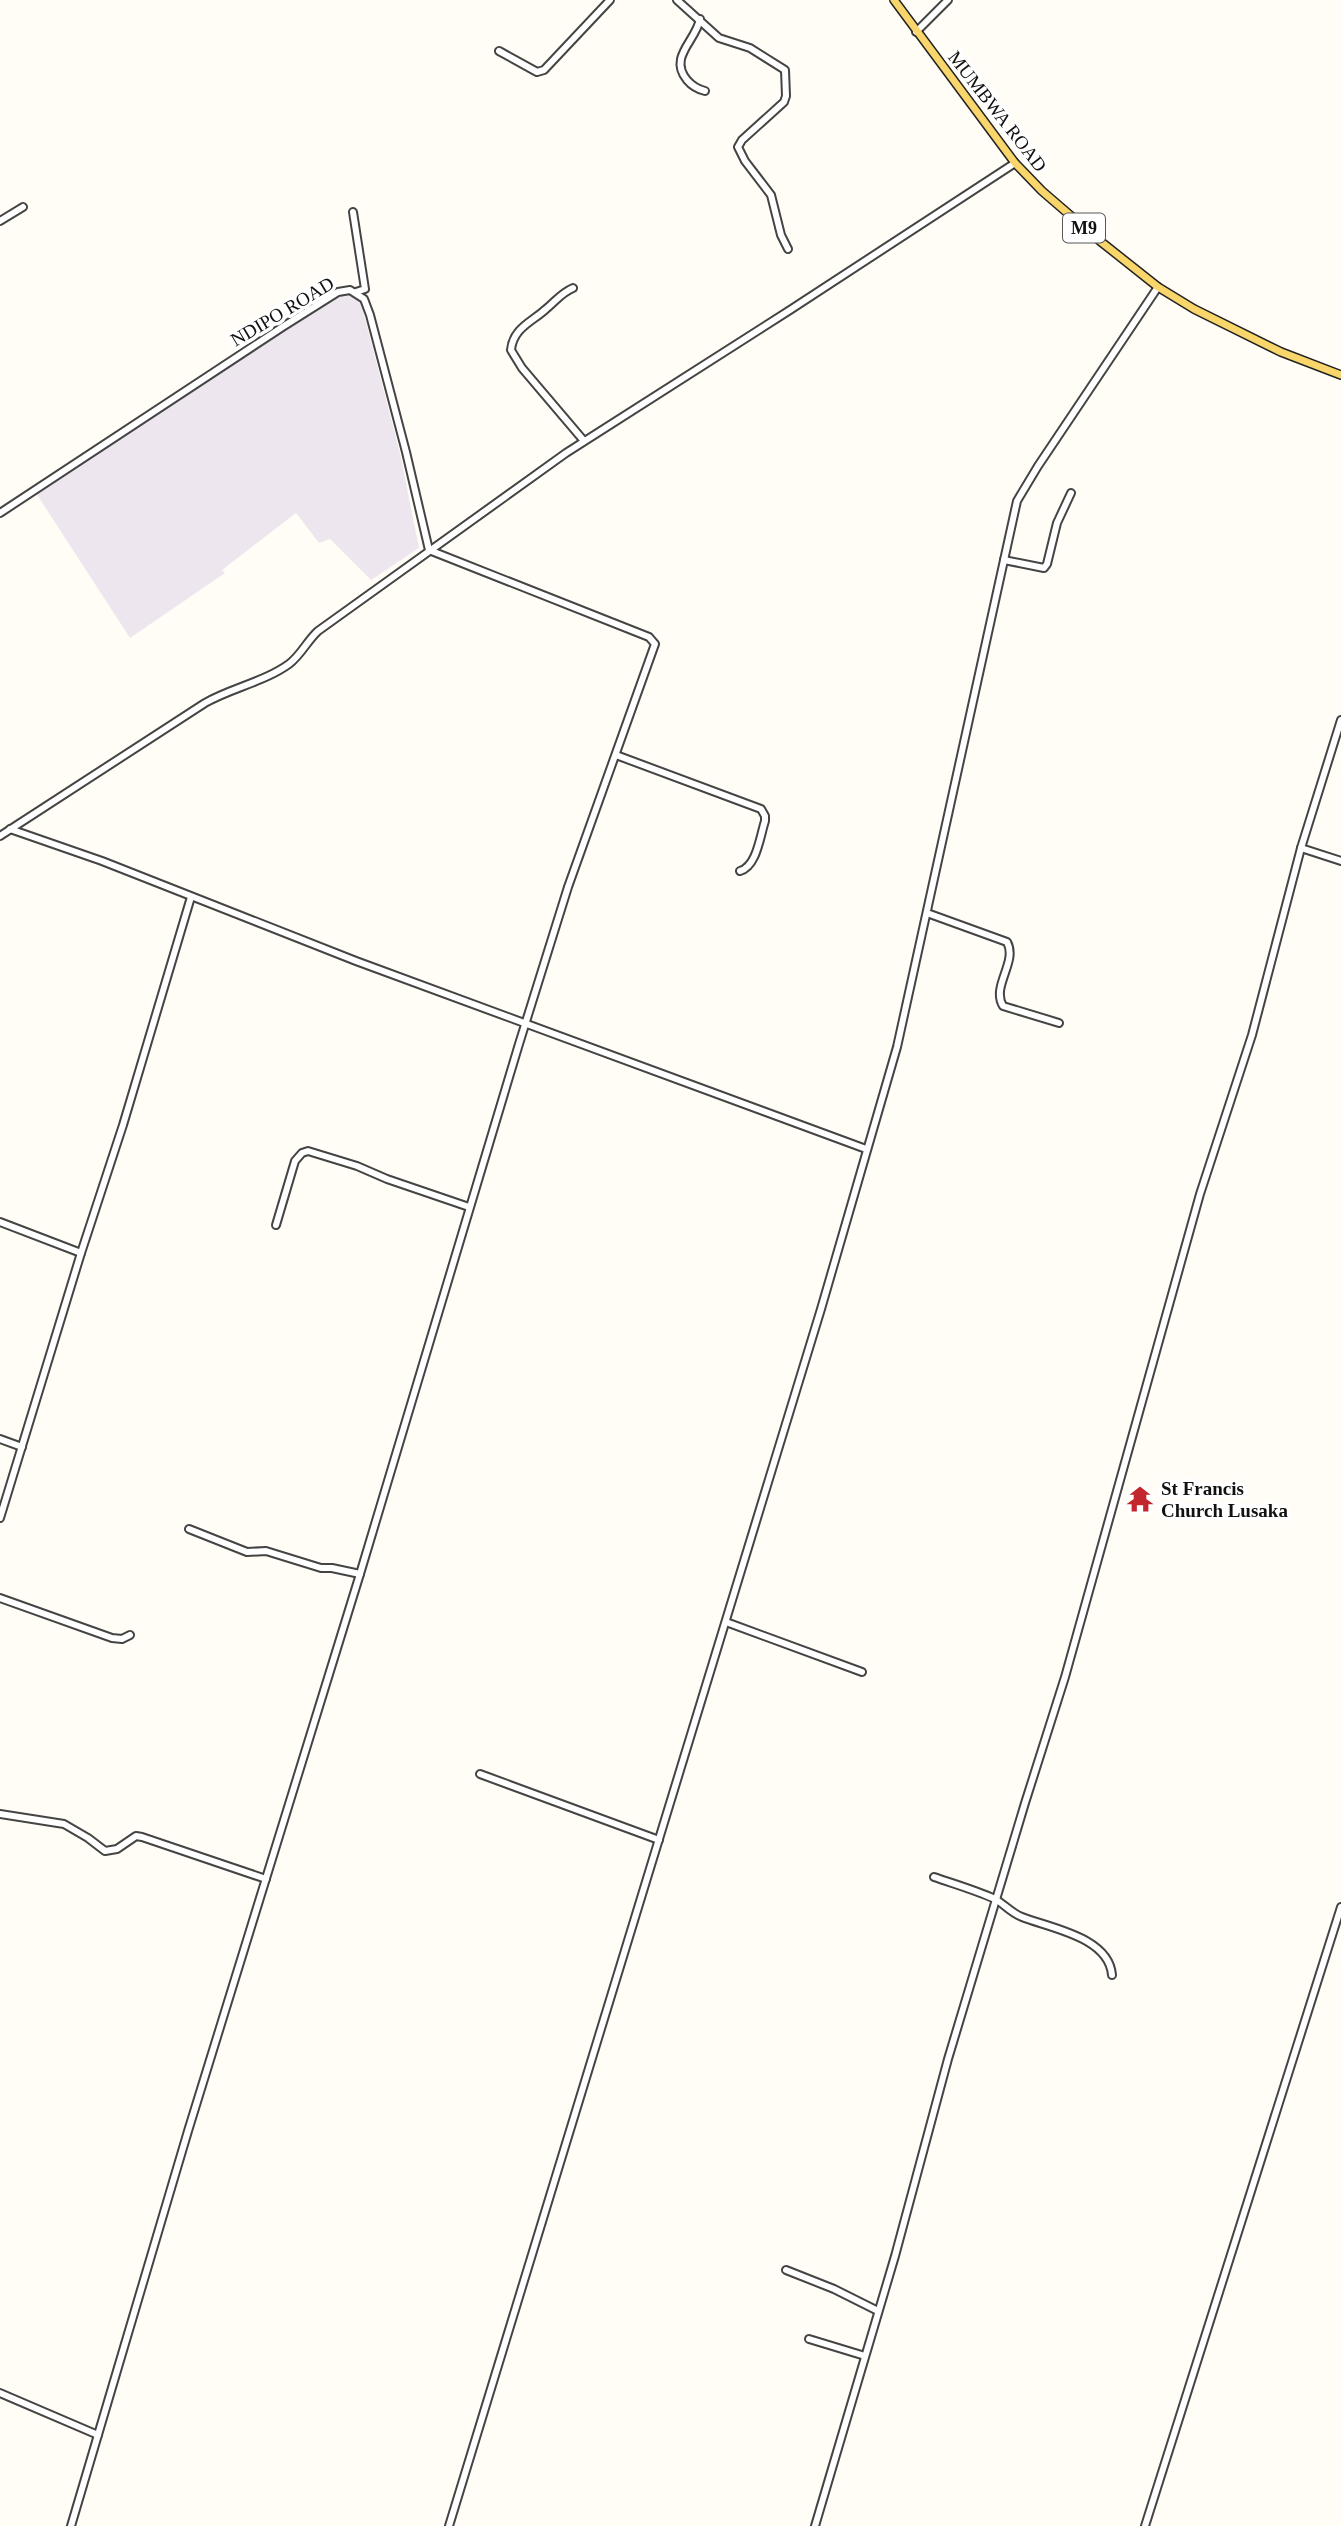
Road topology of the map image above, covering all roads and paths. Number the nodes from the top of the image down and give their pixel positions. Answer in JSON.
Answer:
{"nodes":[{"id":1,"x":610,"y":0,"type":"edge"},
{"id":2,"x":677,"y":0,"type":"edge"},
{"id":3,"x":894,"y":0,"type":"edge"},
{"id":4,"x":948,"y":0,"type":"edge"},
{"id":5,"x":700,"y":19,"type":"junction"},
{"id":6,"x":916,"y":32,"type":"junction"},
{"id":7,"x":499,"y":51,"type":"dead end"},
{"id":8,"x":705,"y":90,"type":"dead end"},
{"id":9,"x":1015,"y":163,"type":"junction"},
{"id":10,"x":23,"y":207,"type":"dead end"},
{"id":11,"x":353,"y":212,"type":"dead end"},
{"id":12,"x":0,"y":221,"type":"edge"},
{"id":13,"x":788,"y":249,"type":"dead end"},
{"id":14,"x":1158,"y":287,"type":"junction"},
{"id":15,"x":573,"y":288,"type":"dead end"},
{"id":16,"x":356,"y":292,"type":"junction"},
{"id":17,"x":1341,"y":375,"type":"edge"},
{"id":18,"x":584,"y":442,"type":"junction"},
{"id":19,"x":1071,"y":493,"type":"dead end"},
{"id":20,"x":0,"y":513,"type":"edge"},
{"id":21,"x":429,"y":550,"type":"junction"},
{"id":22,"x":1004,"y":560,"type":"junction"},
{"id":23,"x":1341,"y":720,"type":"edge"},
{"id":24,"x":616,"y":755,"type":"junction"},
{"id":25,"x":10,"y":829,"type":"junction"},
{"id":26,"x":0,"y":836,"type":"edge"},
{"id":27,"x":1301,"y":848,"type":"junction"},
{"id":28,"x":1341,"y":861,"type":"edge"},
{"id":29,"x":740,"y":871,"type":"dead end"},
{"id":30,"x":191,"y":897,"type":"junction"},
{"id":31,"x":927,"y":913,"type":"junction"},
{"id":32,"x":1059,"y":1023,"type":"dead end"},
{"id":33,"x":527,"y":1024,"type":"junction"},
{"id":34,"x":866,"y":1149,"type":"junction"},
{"id":35,"x":469,"y":1206,"type":"junction"},
{"id":36,"x":0,"y":1222,"type":"edge"},
{"id":37,"x":276,"y":1225,"type":"dead end"},
{"id":38,"x":81,"y":1253,"type":"junction"},
{"id":39,"x":0,"y":1439,"type":"edge"},
{"id":40,"x":22,"y":1447,"type":"junction"},
{"id":41,"x":0,"y":1518,"type":"edge"},
{"id":42,"x":189,"y":1529,"type":"dead end"},
{"id":43,"x":360,"y":1574,"type":"junction"},
{"id":44,"x":0,"y":1598,"type":"edge"},
{"id":45,"x":726,"y":1622,"type":"junction"},
{"id":46,"x":130,"y":1635,"type":"dead end"},
{"id":47,"x":862,"y":1672,"type":"dead end"},
{"id":48,"x":480,"y":1774,"type":"dead end"},
{"id":49,"x":0,"y":1814,"type":"edge"},
{"id":50,"x":659,"y":1840,"type":"junction"},
{"id":51,"x":934,"y":1877,"type":"dead end"},
{"id":52,"x":266,"y":1879,"type":"junction"},
{"id":53,"x":996,"y":1900,"type":"junction"},
{"id":54,"x":1341,"y":1906,"type":"edge"},
{"id":55,"x":1112,"y":1975,"type":"dead end"},
{"id":56,"x":786,"y":2270,"type":"dead end"},
{"id":57,"x":878,"y":2311,"type":"junction"},
{"id":58,"x":809,"y":2339,"type":"dead end"},
{"id":59,"x":865,"y":2356,"type":"junction"},
{"id":60,"x":0,"y":2393,"type":"edge"},
{"id":61,"x":98,"y":2435,"type":"junction"},
{"id":62,"x":71,"y":2526,"type":"edge"},
{"id":63,"x":449,"y":2526,"type":"edge"},
{"id":64,"x":815,"y":2526,"type":"edge"},
{"id":65,"x":1145,"y":2526,"type":"edge"}],
"edges":[{"from":1,"to":7,"type":"street"},
{"from":2,"to":5,"type":"street"},
{"from":3,"to":6,"type":"main road","name":"MUMBWA ROAD","number":"M9"},
{"from":4,"to":6,"type":"street"},
{"from":5,"to":8,"type":"street"},
{"from":5,"to":13,"type":"street"},
{"from":6,"to":9,"type":"main road","name":"MUMBWA ROAD","number":"M9"},
{"from":9,"to":14,"type":"main road","name":"MUMBWA ROAD","number":"M9"},
{"from":9,"to":18,"type":"street"},
{"from":10,"to":12,"type":"street"},
{"from":11,"to":16,"type":"street"},
{"from":14,"to":17,"type":"main road","name":"MUMBWA ROAD","number":"M9"},
{"from":14,"to":22,"type":"street"},
{"from":15,"to":18,"type":"street"},
{"from":16,"to":20,"type":"street","name":"NDIPO ROAD"},
{"from":16,"to":21,"type":"street","name":"NDIPO ROAD"},
{"from":18,"to":21,"type":"street"},
{"from":19,"to":22,"type":"street"},
{"from":21,"to":24,"type":"street"},
{"from":21,"to":25,"type":"street"},
{"from":22,"to":31,"type":"street"},
{"from":23,"to":27,"type":"street"},
{"from":24,"to":29,"type":"street"},
{"from":24,"to":33,"type":"street"},
{"from":25,"to":26,"type":"street"},
{"from":25,"to":30,"type":"street"},
{"from":27,"to":28,"type":"street"},
{"from":27,"to":53,"type":"street"},
{"from":30,"to":33,"type":"street"},
{"from":30,"to":38,"type":"street"},
{"from":31,"to":32,"type":"street"},
{"from":31,"to":34,"type":"street"},
{"from":33,"to":34,"type":"street"},
{"from":33,"to":35,"type":"street"},
{"from":34,"to":45,"type":"street"},
{"from":35,"to":37,"type":"street"},
{"from":35,"to":43,"type":"street"},
{"from":36,"to":38,"type":"street"},
{"from":38,"to":40,"type":"street"},
{"from":39,"to":40,"type":"street"},
{"from":40,"to":41,"type":"street"},
{"from":42,"to":43,"type":"street"},
{"from":43,"to":52,"type":"street"},
{"from":44,"to":46,"type":"street"},
{"from":45,"to":47,"type":"street"},
{"from":45,"to":50,"type":"street"},
{"from":48,"to":50,"type":"street"},
{"from":49,"to":52,"type":"street"},
{"from":50,"to":63,"type":"street"},
{"from":51,"to":53,"type":"street"},
{"from":52,"to":61,"type":"street"},
{"from":53,"to":55,"type":"street"},
{"from":53,"to":57,"type":"street"},
{"from":54,"to":65,"type":"street"},
{"from":56,"to":57,"type":"street"},
{"from":57,"to":59,"type":"street"},
{"from":58,"to":59,"type":"street"},
{"from":59,"to":64,"type":"street"},
{"from":60,"to":61,"type":"street"},
{"from":61,"to":62,"type":"street"}]}
